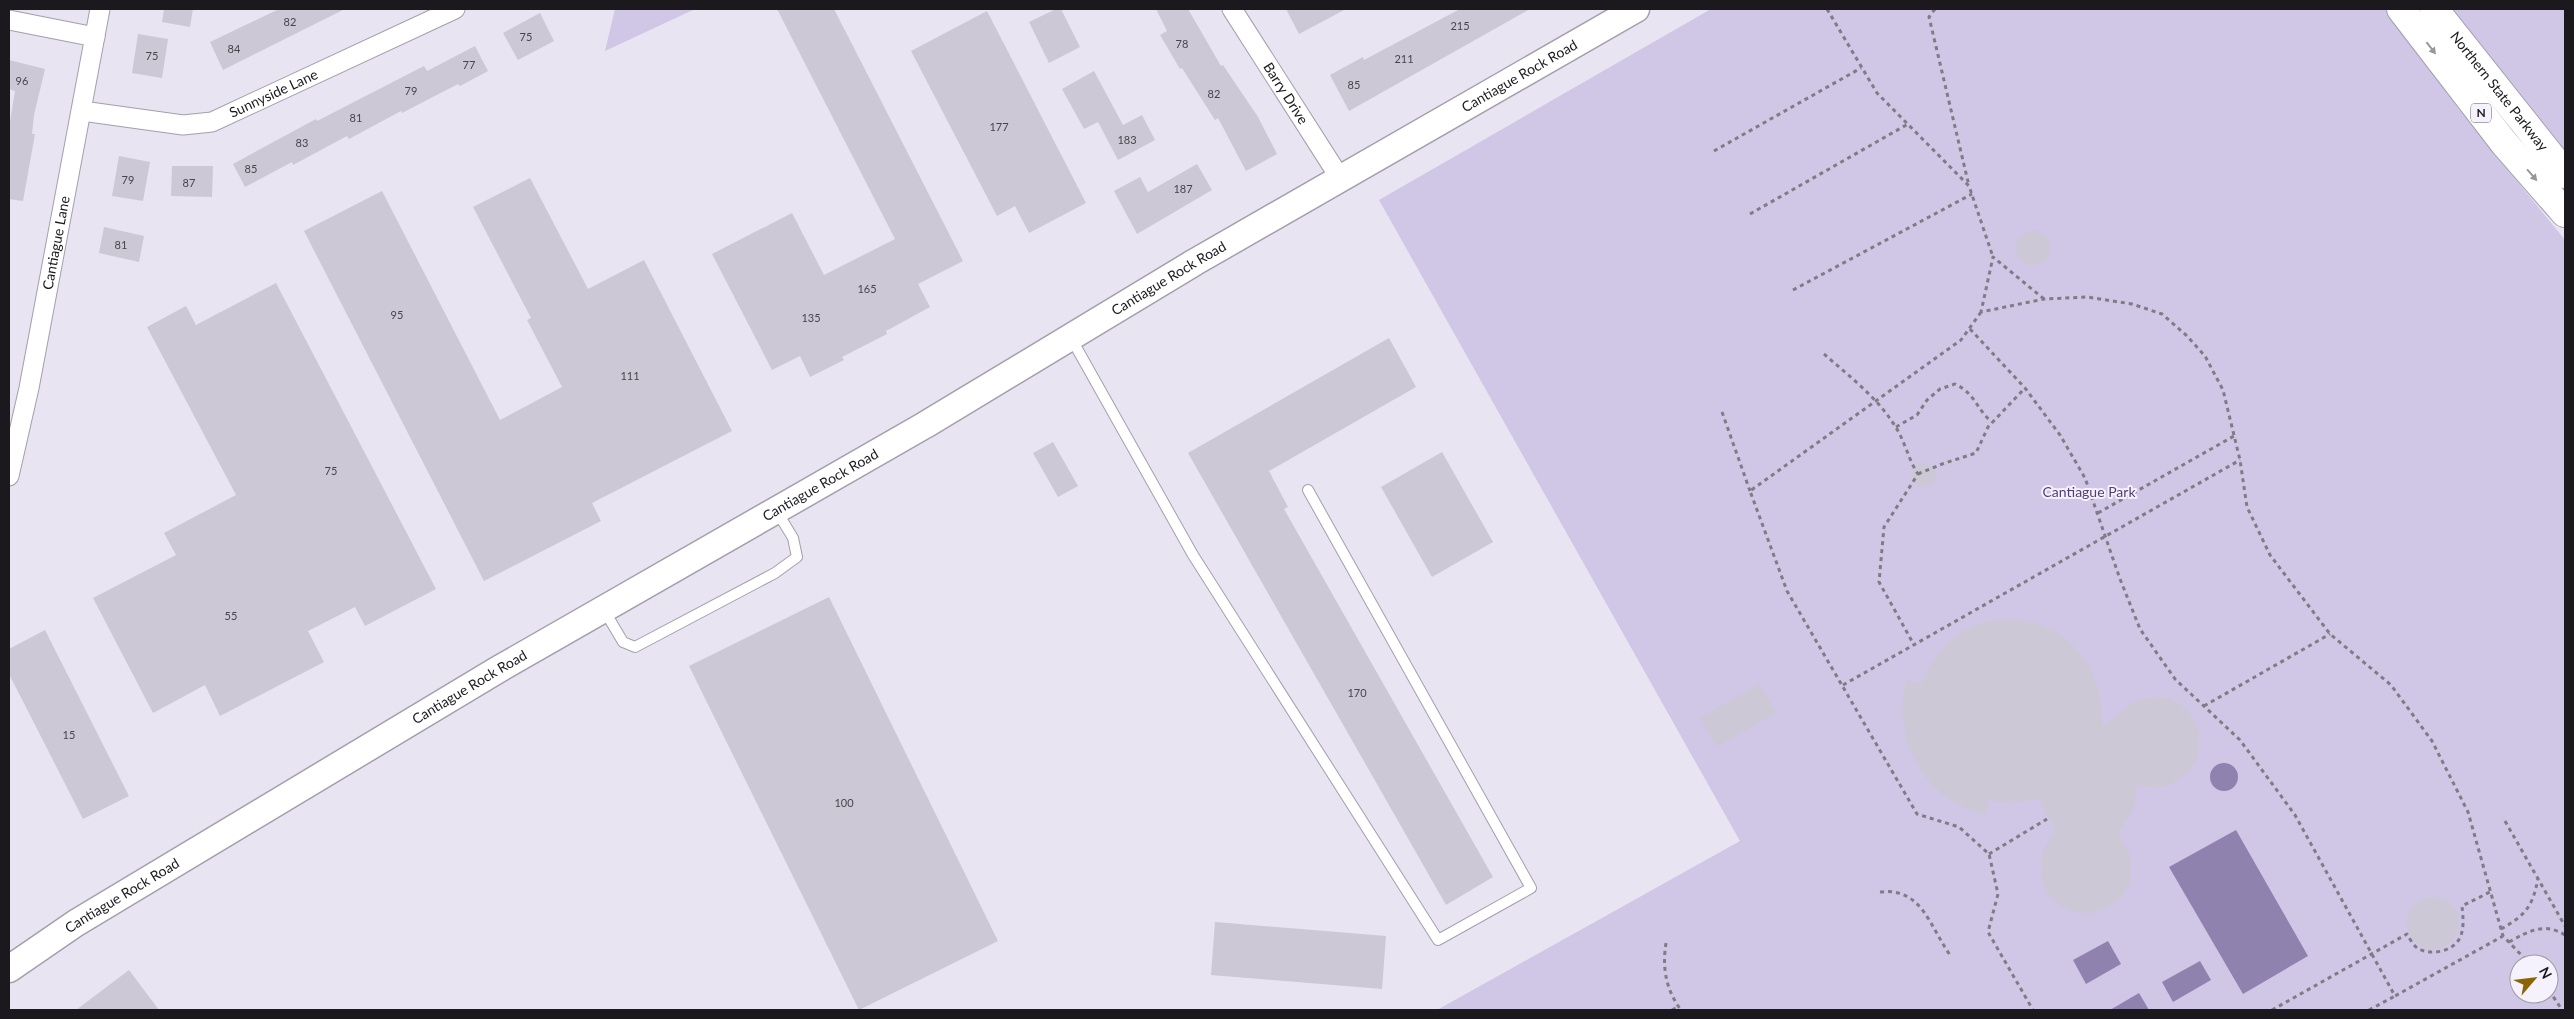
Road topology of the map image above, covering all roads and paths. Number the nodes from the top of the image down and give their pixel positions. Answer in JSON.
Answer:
{"nodes":[{"id":1,"x":100,"y":9,"type":"edge"},
{"id":2,"x":455,"y":9,"type":"edge"},
{"id":3,"x":1232,"y":9,"type":"edge"},
{"id":4,"x":1636,"y":9,"type":"edge"},
{"id":5,"x":1827,"y":9,"type":"edge"},
{"id":6,"x":1935,"y":9,"type":"edge"},
{"id":7,"x":2401,"y":9,"type":"edge"},
{"id":8,"x":2434,"y":9,"type":"edge"},
{"id":9,"x":9,"y":20,"type":"edge"},
{"id":10,"x":94,"y":37,"type":"junction"},
{"id":11,"x":1861,"y":68,"type":"junction"},
{"id":12,"x":82,"y":111,"type":"junction"},
{"id":13,"x":1908,"y":124,"type":"junction"},
{"id":14,"x":1714,"y":151,"type":"dead end"},
{"id":15,"x":2565,"y":174,"type":"edge"},
{"id":16,"x":1340,"y":178,"type":"junction"},
{"id":17,"x":1969,"y":186,"type":"junction"},
{"id":18,"x":1972,"y":194,"type":"junction"},
{"id":19,"x":2565,"y":213,"type":"edge"},
{"id":20,"x":1750,"y":214,"type":"dead end"},
{"id":21,"x":1993,"y":258,"type":"junction"},
{"id":22,"x":1793,"y":290,"type":"dead end"},
{"id":23,"x":2044,"y":299,"type":"junction"},
{"id":24,"x":1981,"y":312,"type":"junction"},
{"id":25,"x":1970,"y":328,"type":"junction"},
{"id":26,"x":1071,"y":337,"type":"junction"},
{"id":27,"x":1824,"y":354,"type":"dead end"},
{"id":28,"x":2025,"y":388,"type":"junction"},
{"id":29,"x":1877,"y":401,"type":"junction"},
{"id":30,"x":1722,"y":412,"type":"dead end"},
{"id":31,"x":1992,"y":422,"type":"junction"},
{"id":32,"x":1896,"y":427,"type":"junction"},
{"id":33,"x":2234,"y":436,"type":"junction"},
{"id":34,"x":2240,"y":460,"type":"junction"},
{"id":35,"x":1918,"y":474,"type":"junction"},
{"id":36,"x":9,"y":476,"type":"edge"},
{"id":37,"x":1308,"y":490,"type":"dead end"},
{"id":38,"x":1750,"y":491,"type":"junction"},
{"id":39,"x":776,"y":510,"type":"junction"},
{"id":40,"x":2098,"y":514,"type":"junction"},
{"id":41,"x":2106,"y":535,"type":"junction"},
{"id":42,"x":603,"y":609,"type":"junction"},
{"id":43,"x":2330,"y":634,"type":"junction"},
{"id":44,"x":1914,"y":645,"type":"junction"},
{"id":45,"x":1843,"y":685,"type":"junction"},
{"id":46,"x":2204,"y":706,"type":"junction"},
{"id":47,"x":2047,"y":818,"type":"dead end"},
{"id":48,"x":2506,"y":821,"type":"dead end"},
{"id":49,"x":1988,"y":854,"type":"junction"},
{"id":50,"x":2538,"y":878,"type":"junction"},
{"id":51,"x":2492,"y":891,"type":"junction"},
{"id":52,"x":1880,"y":892,"type":"dead end"},
{"id":53,"x":2565,"y":926,"type":"edge"},
{"id":54,"x":2501,"y":929,"type":"junction"},
{"id":55,"x":2565,"y":935,"type":"edge"},
{"id":56,"x":2503,"y":936,"type":"junction"},
{"id":57,"x":2509,"y":942,"type":"junction"},
{"id":58,"x":1666,"y":943,"type":"dead end"},
{"id":59,"x":2372,"y":953,"type":"junction"},
{"id":60,"x":1950,"y":954,"type":"dead end"},
{"id":61,"x":2520,"y":954,"type":"edge"},
{"id":62,"x":10,"y":967,"type":"edge"},
{"id":63,"x":2394,"y":996,"type":"junction"},
{"id":64,"x":1680,"y":1008,"type":"edge"},
{"id":65,"x":1672,"y":1010,"type":"edge"},
{"id":66,"x":2033,"y":1010,"type":"edge"},
{"id":67,"x":2272,"y":1010,"type":"edge"},
{"id":68,"x":2370,"y":1010,"type":"edge"}],
"edges":[{"from":1,"to":10,"type":"street","name":"Cantiague Lane"},
{"from":2,"to":12,"type":"street","name":"Sunnyside Lane"},
{"from":3,"to":16,"type":"street","name":"Barry Drive"},
{"from":4,"to":16,"type":"main road","name":"Cantiague Rock Road"},
{"from":5,"to":11,"type":"path"},
{"from":6,"to":17,"type":"path"},
{"from":7,"to":19,"type":"highway","name":"Northern State Parkway","number":"N","one_way":true},
{"from":8,"to":15,"type":"highway","name":"Northern State Parkway","number":"N"},
{"from":9,"to":10,"type":"street"},
{"from":10,"to":12,"type":"street","name":"Cantiague Lane"},
{"from":11,"to":13,"type":"path"},
{"from":11,"to":14,"type":"path"},
{"from":12,"to":36,"type":"street","name":"Cantiague Lane"},
{"from":13,"to":17,"type":"path"},
{"from":13,"to":20,"type":"path"},
{"from":16,"to":26,"type":"main road","name":"Cantiague Rock Road"},
{"from":17,"to":18,"type":"path"},
{"from":18,"to":21,"type":"path"},
{"from":18,"to":22,"type":"path"},
{"from":21,"to":23,"type":"path"},
{"from":21,"to":24,"type":"path"},
{"from":23,"to":24,"type":"path"},
{"from":23,"to":33,"type":"path"},
{"from":24,"to":25,"type":"path"},
{"from":25,"to":28,"type":"path"},
{"from":25,"to":29,"type":"path"},
{"from":26,"to":37,"type":"lane"},
{"from":26,"to":39,"type":"main road","name":"Cantiague Rock Road"},
{"from":27,"to":29,"type":"path"},
{"from":28,"to":31,"type":"path"},
{"from":28,"to":40,"type":"path"},
{"from":29,"to":32,"type":"path"},
{"from":29,"to":38,"type":"path"},
{"from":30,"to":38,"type":"path"},
{"from":31,"to":32,"type":"path"},
{"from":31,"to":35,"type":"path"},
{"from":32,"to":35,"type":"path"},
{"from":33,"to":34,"type":"path"},
{"from":33,"to":40,"type":"path"},
{"from":34,"to":41,"type":"path"},
{"from":34,"to":43,"type":"path"},
{"from":35,"to":44,"type":"path"},
{"from":38,"to":45,"type":"path"},
{"from":39,"to":42,"type":"main road","name":"Cantiague Rock Road"},
{"from":39,"to":42,"type":"lane"},
{"from":40,"to":41,"type":"path"},
{"from":41,"to":44,"type":"path"},
{"from":41,"to":46,"type":"path"},
{"from":42,"to":62,"type":"main road","name":"Cantiague Rock Road"},
{"from":43,"to":46,"type":"path"},
{"from":43,"to":51,"type":"path"},
{"from":44,"to":45,"type":"path"},
{"from":45,"to":49,"type":"path"},
{"from":46,"to":59,"type":"path"},
{"from":47,"to":49,"type":"path"},
{"from":48,"to":50,"type":"path"},
{"from":49,"to":66,"type":"path"},
{"from":50,"to":53,"type":"path"},
{"from":50,"to":54,"type":"path"},
{"from":51,"to":54,"type":"path"},
{"from":51,"to":59,"type":"path"},
{"from":52,"to":60,"type":"path"},
{"from":54,"to":56,"type":"path"},
{"from":55,"to":57,"type":"path"},
{"from":56,"to":57,"type":"path"},
{"from":56,"to":63,"type":"path"},
{"from":57,"to":61,"type":"path"},
{"from":58,"to":64,"type":"path"},
{"from":59,"to":63,"type":"path"},
{"from":59,"to":67,"type":"path"},
{"from":63,"to":68,"type":"path"},
{"from":64,"to":65,"type":"path"}]}
